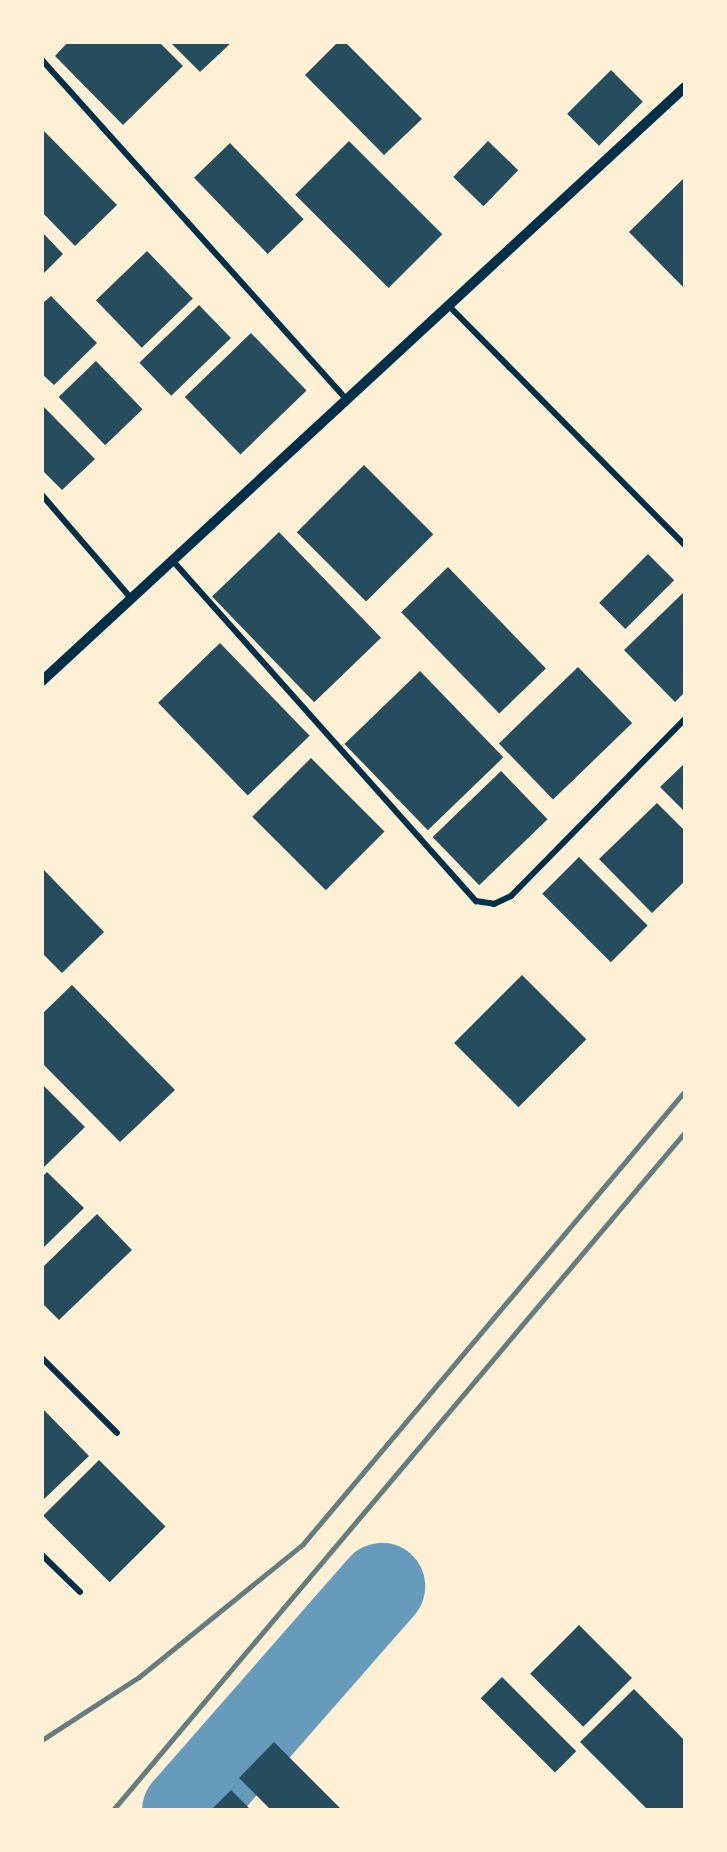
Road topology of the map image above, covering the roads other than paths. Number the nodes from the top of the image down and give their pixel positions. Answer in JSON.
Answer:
{"nodes":[{"id":1,"x":42,"y":60,"type":"edge"},
{"id":2,"x":685,"y":87,"type":"edge"},
{"id":3,"x":448,"y":304,"type":"junction"},
{"id":4,"x":346,"y":399,"type":"junction"},
{"id":5,"x":42,"y":495,"type":"edge"},
{"id":6,"x":685,"y":545,"type":"edge"},
{"id":7,"x":172,"y":560,"type":"junction"},
{"id":8,"x":131,"y":598,"type":"junction"},
{"id":9,"x":42,"y":681,"type":"edge"},
{"id":10,"x":685,"y":719,"type":"edge"},
{"id":11,"x":42,"y":1358,"type":"edge"},
{"id":12,"x":117,"y":1433,"type":"dead end"},
{"id":13,"x":42,"y":1555,"type":"edge"},
{"id":14,"x":80,"y":1592,"type":"dead end"}],
"edges":[{"from":1,"to":4,"type":"street"},
{"from":2,"to":3,"type":"street"},
{"from":3,"to":4,"type":"street"},
{"from":3,"to":6,"type":"street"},
{"from":4,"to":7,"type":"street"},
{"from":5,"to":8,"type":"street"},
{"from":7,"to":8,"type":"street"},
{"from":7,"to":10,"type":"street"},
{"from":8,"to":9,"type":"street"},
{"from":11,"to":12,"type":"street"},
{"from":13,"to":14,"type":"street"}]}
